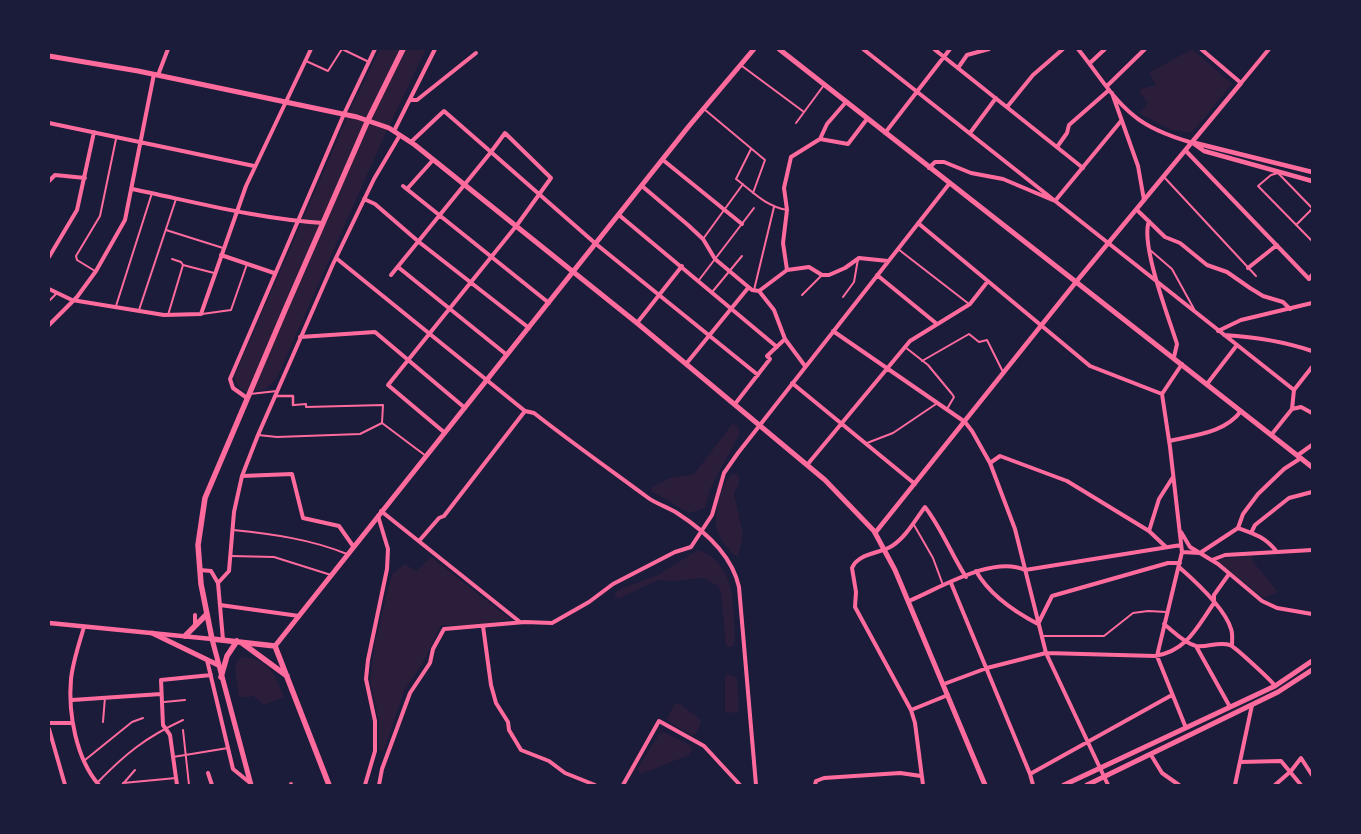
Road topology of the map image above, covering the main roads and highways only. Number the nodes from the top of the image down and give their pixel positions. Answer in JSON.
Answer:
{"nodes":[{"id":1,"x":403,"y":49,"type":"edge"},
{"id":2,"x":754,"y":49,"type":"edge"},
{"id":3,"x":779,"y":49,"type":"edge"},
{"id":4,"x":49,"y":56,"type":"edge"},
{"id":5,"x":368,"y":120,"type":"junction"},
{"id":6,"x":574,"y":272,"type":"junction"},
{"id":7,"x":1312,"y":467,"type":"edge"},
{"id":8,"x":207,"y":614,"type":"junction"},
{"id":9,"x":152,"y":633,"type":"road end"},
{"id":10,"x":182,"y":635,"type":"road end"},
{"id":11,"x":212,"y":639,"type":"junction"},
{"id":12,"x":239,"y":641,"type":"junction"},
{"id":13,"x":275,"y":646,"type":"junction"},
{"id":14,"x":1312,"y":661,"type":"edge"},
{"id":15,"x":218,"y":666,"type":"junction"},
{"id":16,"x":1312,"y":670,"type":"edge"},
{"id":17,"x":221,"y":677,"type":"junction"},
{"id":18,"x":288,"y":677,"type":"junction"},
{"id":19,"x":250,"y":783,"type":"edge"},
{"id":20,"x":330,"y":785,"type":"edge"},
{"id":21,"x":985,"y":785,"type":"edge"},
{"id":22,"x":1064,"y":785,"type":"edge"},
{"id":23,"x":1087,"y":785,"type":"edge"}],
"edges":[{"from":1,"to":5,"type":"main road"},
{"from":2,"to":6,"type":"main road"},
{"from":3,"to":7,"type":"main road"},
{"from":4,"to":5,"type":"main road"},
{"from":5,"to":6,"type":"main road"},
{"from":5,"to":8,"type":"main road"},
{"from":6,"to":13,"type":"main road"},
{"from":6,"to":21,"type":"main road"},
{"from":8,"to":10,"type":"main road"},
{"from":8,"to":11,"type":"main road"},
{"from":9,"to":15,"type":"main road"},
{"from":11,"to":12,"type":"main road"},
{"from":11,"to":15,"type":"main road"},
{"from":12,"to":13,"type":"main road"},
{"from":12,"to":17,"type":"main road"},
{"from":12,"to":18,"type":"main road"},
{"from":13,"to":18,"type":"main road"},
{"from":14,"to":22,"type":"main road"},
{"from":15,"to":17,"type":"main road"},
{"from":16,"to":23,"type":"main road"},
{"from":17,"to":19,"type":"main road"},
{"from":18,"to":20,"type":"main road"}]}
